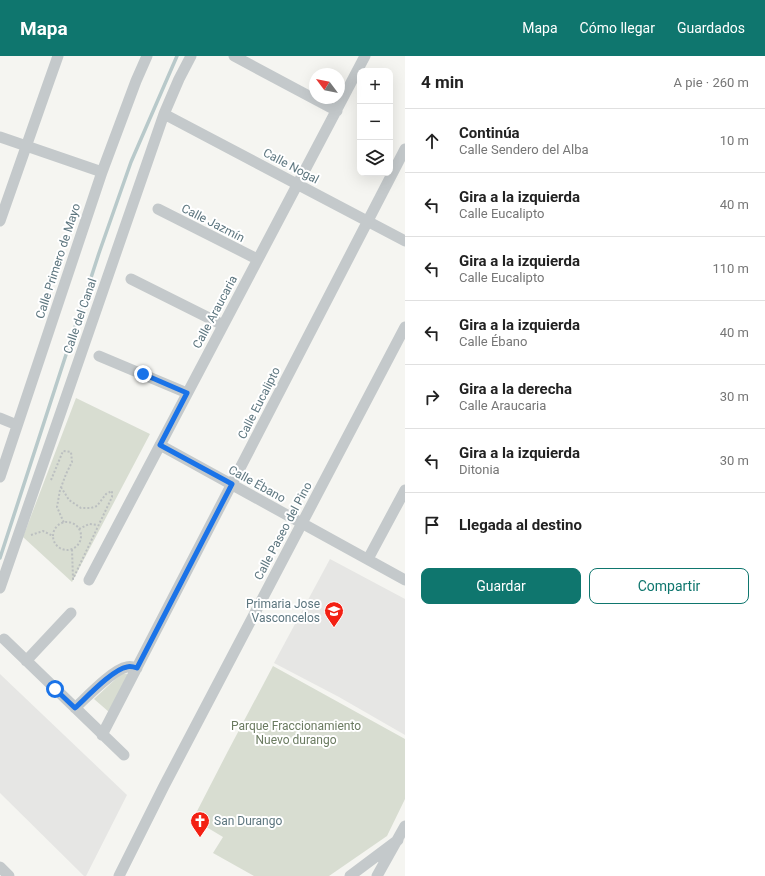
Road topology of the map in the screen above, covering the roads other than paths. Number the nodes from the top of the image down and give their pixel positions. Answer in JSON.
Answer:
{"nodes":[{"id":1,"x":58,"y":56,"type":"edge"},
{"id":2,"x":147,"y":56,"type":"edge"},
{"id":3,"x":191,"y":56,"type":"edge"},
{"id":4,"x":234,"y":56,"type":"edge"},
{"id":5,"x":365,"y":56,"type":"edge"},
{"id":6,"x":337,"y":111,"type":"junction"},
{"id":7,"x":164,"y":114,"type":"junction"},
{"id":8,"x":0,"y":137,"type":"edge"},
{"id":9,"x":26,"y":146,"type":"junction"},
{"id":10,"x":405,"y":149,"type":"edge"},
{"id":11,"x":102,"y":172,"type":"junction"},
{"id":12,"x":297,"y":184,"type":"junction"},
{"id":13,"x":158,"y":209,"type":"dead end"},
{"id":14,"x":0,"y":221,"type":"edge"},
{"id":15,"x":368,"y":221,"type":"junction"},
{"id":16,"x":405,"y":241,"type":"edge"},
{"id":17,"x":257,"y":259,"type":"junction"},
{"id":18,"x":131,"y":279,"type":"dead end"},
{"id":19,"x":223,"y":325,"type":"junction"},
{"id":20,"x":405,"y":327,"type":"edge"},
{"id":21,"x":99,"y":356,"type":"dead end"},
{"id":22,"x":187,"y":393,"type":"junction"},
{"id":23,"x":0,"y":418,"type":"edge"},
{"id":24,"x":17,"y":425,"type":"junction"},
{"id":25,"x":160,"y":445,"type":"junction"},
{"id":26,"x":0,"y":477,"type":"edge"},
{"id":27,"x":232,"y":484,"type":"junction"},
{"id":28,"x":405,"y":490,"type":"edge"},
{"id":29,"x":302,"y":523,"type":"junction"},
{"id":30,"x":368,"y":559,"type":"junction"},
{"id":31,"x":89,"y":580,"type":"dead end"},
{"id":32,"x":405,"y":580,"type":"edge"},
{"id":33,"x":0,"y":588,"type":"edge"},
{"id":34,"x":71,"y":613,"type":"dead end"},
{"id":35,"x":4,"y":639,"type":"dead end"},
{"id":36,"x":26,"y":661,"type":"junction"},
{"id":37,"x":137,"y":668,"type":"junction"},
{"id":38,"x":75,"y":708,"type":"junction"},
{"id":39,"x":102,"y":734,"type":"junction"},
{"id":40,"x":124,"y":755,"type":"dead end"},
{"id":41,"x":405,"y":826,"type":"edge"},
{"id":42,"x":398,"y":840,"type":"junction"},
{"id":43,"x":0,"y":867,"type":"edge"},
{"id":44,"x":9,"y":876,"type":"edge"},
{"id":45,"x":119,"y":876,"type":"edge"},
{"id":46,"x":350,"y":876,"type":"edge"},
{"id":47,"x":377,"y":876,"type":"edge"}],
"edges":[{"from":1,"to":9,"type":"street"},
{"from":2,"to":11,"type":"street","name":"Calle Primero de Mayo"},
{"from":3,"to":7,"type":"street","name":"Calle del Canal"},
{"from":4,"to":6,"type":"street"},
{"from":5,"to":6,"type":"street","name":"Calle Araucaria"},
{"from":6,"to":12,"type":"street","name":"Calle Araucaria"},
{"from":7,"to":12,"type":"street","name":"Calle Nogal"},
{"from":7,"to":33,"type":"street","name":"Calle del Canal"},
{"from":8,"to":9,"type":"street"},
{"from":9,"to":11,"type":"street"},
{"from":9,"to":14,"type":"street"},
{"from":10,"to":15,"type":"street","name":"Calle Eucalipto"},
{"from":11,"to":24,"type":"street","name":"Calle Primero de Mayo"},
{"from":12,"to":15,"type":"street","name":"Calle Nogal"},
{"from":12,"to":17,"type":"street","name":"Calle Araucaria"},
{"from":13,"to":17,"type":"street","name":"Calle Jazmín"},
{"from":15,"to":16,"type":"street","name":"Calle Nogal"},
{"from":15,"to":27,"type":"street","name":"Calle Eucalipto"},
{"from":17,"to":19,"type":"street","name":"Calle Araucaria"},
{"from":18,"to":19,"type":"street"},
{"from":19,"to":22,"type":"street","name":"Calle Araucaria"},
{"from":20,"to":29,"type":"street","name":"Calle Paseo del Pino"},
{"from":21,"to":22,"type":"street"},
{"from":22,"to":25,"type":"street","name":"Calle Araucaria"},
{"from":23,"to":24,"type":"street"},
{"from":24,"to":26,"type":"street","name":"Calle Primero de Mayo"},
{"from":25,"to":27,"type":"street","name":"Calle Ébano"},
{"from":25,"to":31,"type":"street","name":"Calle Araucaria"},
{"from":27,"to":29,"type":"street","name":"Calle Ébano"},
{"from":27,"to":37,"type":"street","name":"Calle Eucalipto"},
{"from":28,"to":30,"type":"street"},
{"from":29,"to":30,"type":"street","name":"Calle Ébano"},
{"from":29,"to":45,"type":"street","name":"Calle Paseo del Pino"},
{"from":30,"to":32,"type":"street","name":"Calle Ébano"},
{"from":34,"to":36,"type":"street"},
{"from":35,"to":36,"type":"street"},
{"from":36,"to":38,"type":"street"},
{"from":37,"to":38,"type":"street"},
{"from":37,"to":39,"type":"street","name":"Calle Eucalipto"},
{"from":38,"to":39,"type":"street"},
{"from":39,"to":40,"type":"street"},
{"from":41,"to":42,"type":"street"},
{"from":42,"to":46,"type":"street"},
{"from":42,"to":47,"type":"street"},
{"from":43,"to":44,"type":"street"}]}
